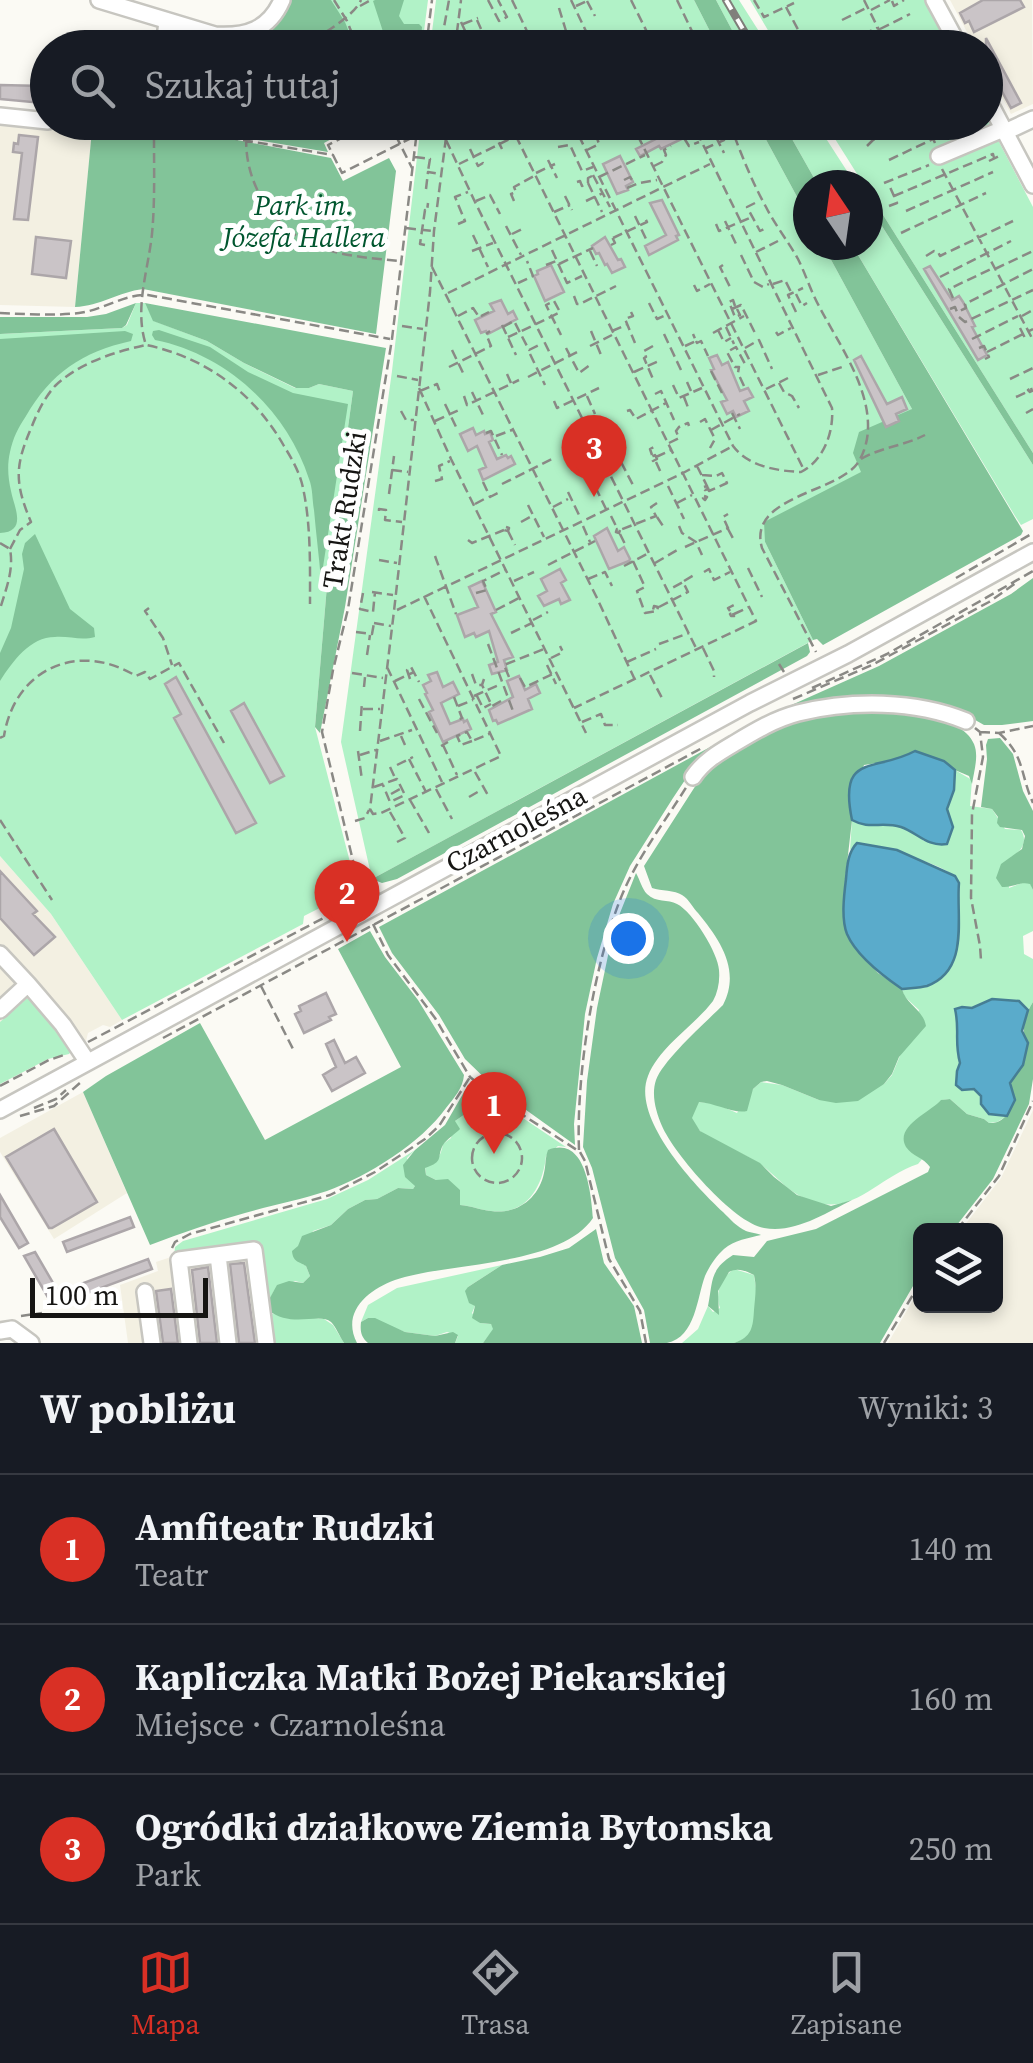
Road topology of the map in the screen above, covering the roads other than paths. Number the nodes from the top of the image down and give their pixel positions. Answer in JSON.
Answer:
{"nodes":[{"id":1,"x":99,"y":0,"type":"edge"},
{"id":2,"x":282,"y":0,"type":"edge"},
{"id":3,"x":934,"y":0,"type":"edge"},
{"id":4,"x":167,"y":21,"type":"junction"},
{"id":5,"x":166,"y":30,"type":"edge"},
{"id":6,"x":198,"y":30,"type":"edge"},
{"id":7,"x":256,"y":30,"type":"edge"},
{"id":8,"x":950,"y":30,"type":"edge"},
{"id":9,"x":0,"y":116,"type":"edge"},
{"id":10,"x":30,"y":119,"type":"edge"},
{"id":11,"x":1033,"y":119,"type":"edge"},
{"id":12,"x":1004,"y":130,"type":"joint"},
{"id":13,"x":968,"y":140,"type":"edge"},
{"id":14,"x":936,"y":149,"type":"road end"},
{"id":15,"x":1033,"y":185,"type":"edge"},
{"id":16,"x":1027,"y":560,"type":"edge"},
{"id":17,"x":966,"y":721,"type":"road end"},
{"id":18,"x":720,"y":736,"type":"junction"},
{"id":19,"x":692,"y":777,"type":"road end"},
{"id":20,"x":0,"y":954,"type":"edge"},
{"id":21,"x":28,"y":984,"type":"junction"},
{"id":22,"x":0,"y":1010,"type":"edge"},
{"id":23,"x":87,"y":1061,"type":"junction"},
{"id":24,"x":7,"y":1114,"type":"edge"},
{"id":25,"x":218,"y":1255,"type":"junction"},
{"id":26,"x":145,"y":1292,"type":"dead end"},
{"id":27,"x":0,"y":1331,"type":"edge"},
{"id":28,"x":31,"y":1343,"type":"edge"},
{"id":29,"x":152,"y":1343,"type":"edge"},
{"id":30,"x":189,"y":1343,"type":"edge"},
{"id":31,"x":228,"y":1343,"type":"edge"},
{"id":32,"x":266,"y":1343,"type":"edge"}],
"edges":[{"from":1,"to":4,"type":"street"},
{"from":2,"to":7,"type":"street"},
{"from":3,"to":8,"type":"street"},
{"from":4,"to":5,"type":"street"},
{"from":4,"to":6,"type":"street"},
{"from":9,"to":10,"type":"street"},
{"from":11,"to":12,"type":"street"},
{"from":12,"to":15,"type":"street"},
{"from":13,"to":14,"type":"street"},
{"from":16,"to":18,"type":"street","name":"Czarnoleśna"},
{"from":17,"to":18,"type":"street"},
{"from":18,"to":19,"type":"street"},
{"from":18,"to":23,"type":"street","name":"Czarnoleśna"},
{"from":20,"to":21,"type":"street"},
{"from":21,"to":22,"type":"street"},
{"from":21,"to":23,"type":"street"},
{"from":23,"to":24,"type":"street","name":"Czarnoleśna"},
{"from":25,"to":30,"type":"street"},
{"from":25,"to":31,"type":"street"},
{"from":25,"to":32,"type":"street"},
{"from":26,"to":29,"type":"street"},
{"from":27,"to":28,"type":"street"}]}
